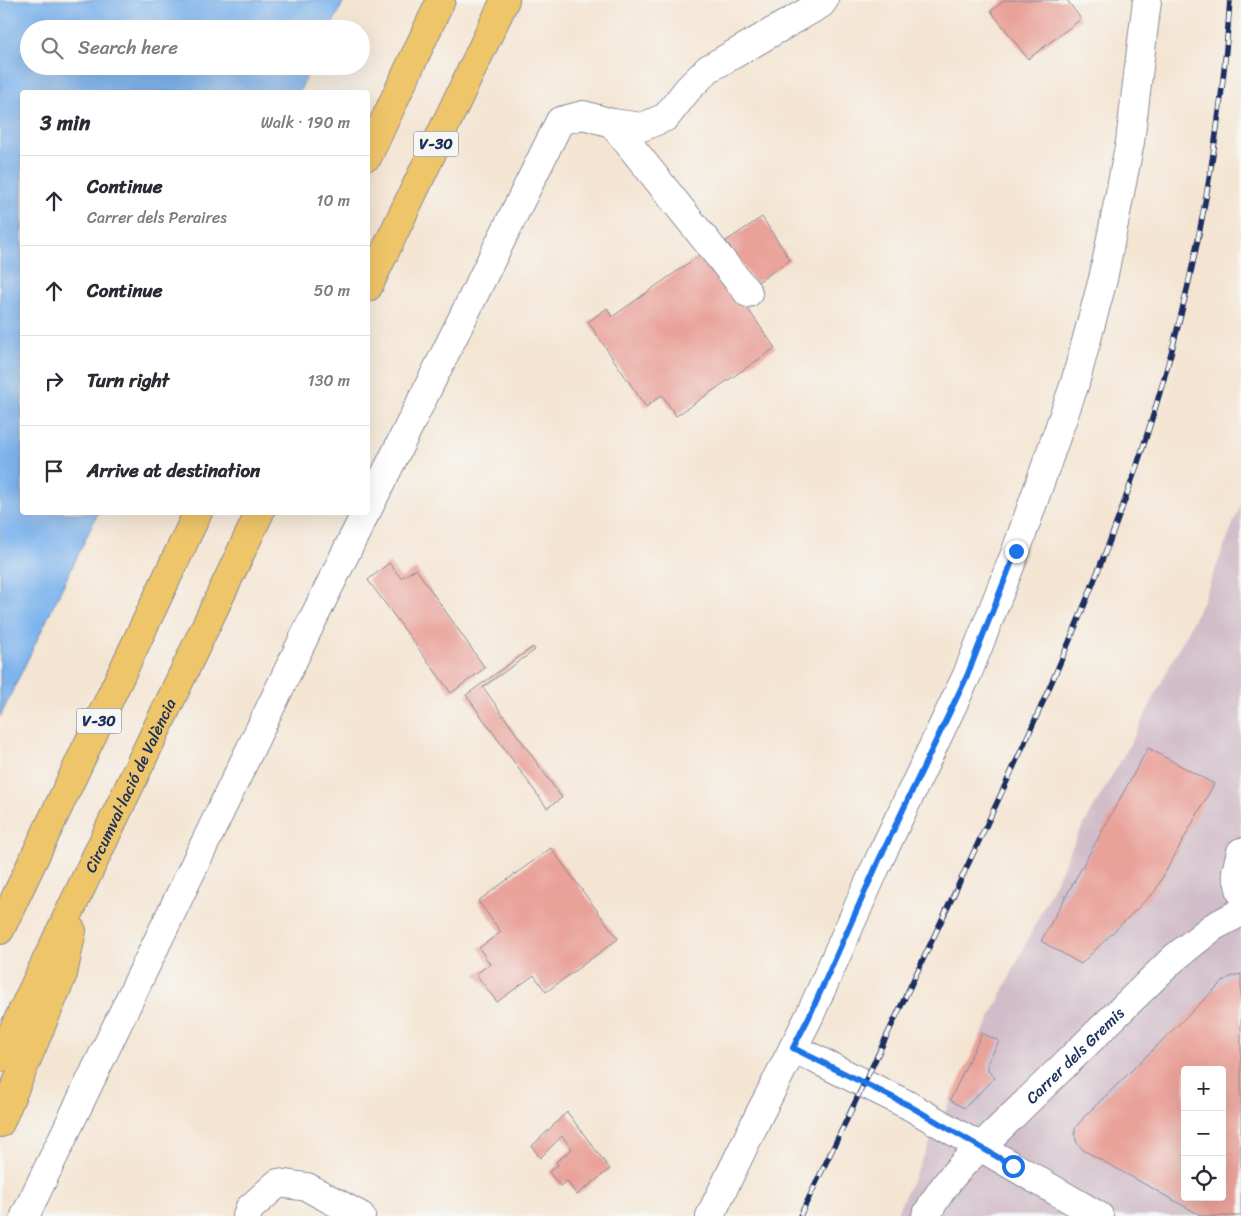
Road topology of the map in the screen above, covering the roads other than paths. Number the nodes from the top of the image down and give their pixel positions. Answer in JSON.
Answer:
{"nodes":[{"id":1,"x":442,"y":0,"type":"edge"},
{"id":2,"x":505,"y":0,"type":"edge"},
{"id":3,"x":824,"y":0,"type":"edge"},
{"id":4,"x":1147,"y":0,"type":"edge"},
{"id":5,"x":612,"y":123,"type":"junction"},
{"id":6,"x":370,"y":152,"type":"edge"},
{"id":7,"x":370,"y":283,"type":"edge"},
{"id":8,"x":748,"y":293,"type":"dead end"},
{"id":9,"x":370,"y":505,"type":"edge"},
{"id":10,"x":197,"y":515,"type":"edge"},
{"id":11,"x":259,"y":515,"type":"edge"},
{"id":12,"x":365,"y":515,"type":"edge"},
{"id":13,"x":1241,"y":852,"type":"edge"},
{"id":14,"x":80,"y":890,"type":"junction"},
{"id":15,"x":1241,"y":892,"type":"edge"},
{"id":16,"x":1241,"y":912,"type":"edge"},
{"id":17,"x":0,"y":930,"type":"edge"},
{"id":18,"x":793,"y":1048,"type":"junction"},
{"id":19,"x":0,"y":1058,"type":"edge"},
{"id":20,"x":0,"y":1123,"type":"edge"},
{"id":21,"x":980,"y":1148,"type":"junction"},
{"id":22,"x":25,"y":1216,"type":"edge"},
{"id":23,"x":247,"y":1216,"type":"edge"},
{"id":24,"x":361,"y":1216,"type":"edge"},
{"id":25,"x":710,"y":1216,"type":"edge"},
{"id":26,"x":926,"y":1216,"type":"edge"},
{"id":27,"x":1100,"y":1216,"type":"edge"}],
"edges":[{"from":1,"to":6,"type":"highway"},
{"from":2,"to":7,"type":"highway","number":"V-30"},
{"from":3,"to":5,"type":"street"},
{"from":4,"to":18,"type":"street"},
{"from":5,"to":8,"type":"street"},
{"from":5,"to":9,"type":"street"},
{"from":10,"to":17,"type":"highway","number":"V-30"},
{"from":11,"to":14,"type":"highway","name":"Circumval·lació de València"},
{"from":12,"to":22,"type":"street"},
{"from":13,"to":15,"type":"street"},
{"from":14,"to":19,"type":"highway","name":"Circumval·lació de València"},
{"from":14,"to":20,"type":"highway"},
{"from":16,"to":21,"type":"street","name":"Carrer dels Gremis"},
{"from":18,"to":21,"type":"street"},
{"from":18,"to":25,"type":"street"},
{"from":21,"to":26,"type":"street","name":"Carrer dels Gremis"},
{"from":21,"to":27,"type":"street"},
{"from":23,"to":24,"type":"street"}]}
